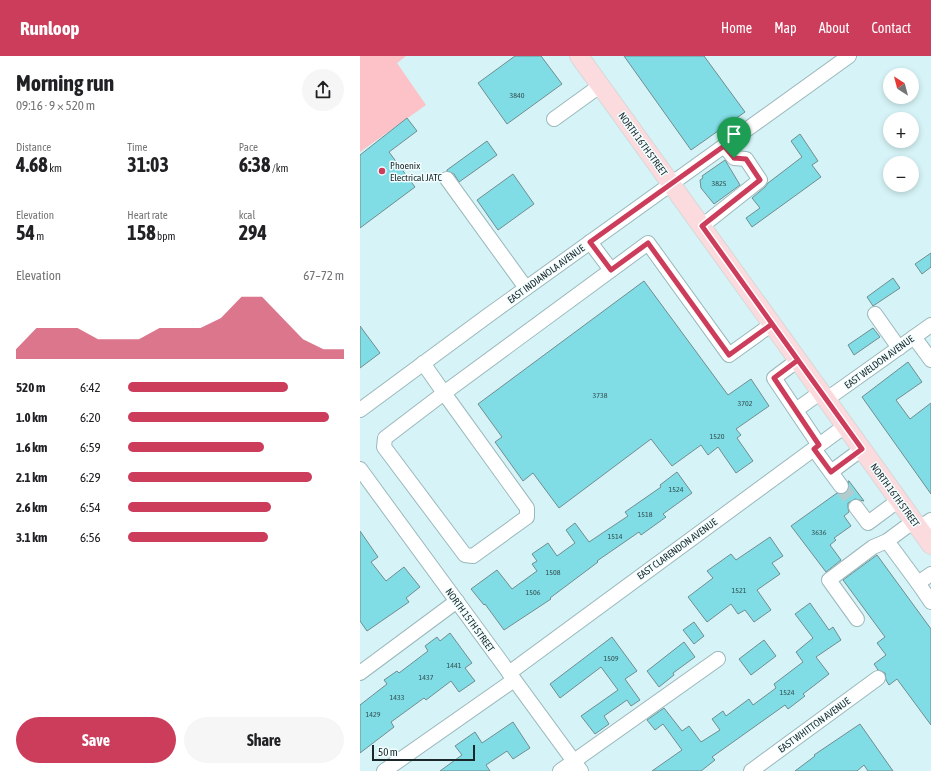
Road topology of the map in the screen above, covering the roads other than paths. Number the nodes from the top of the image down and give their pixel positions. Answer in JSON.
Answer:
{"nodes":[{"id":1,"x":579,"y":56,"type":"edge"},
{"id":2,"x":849,"y":56,"type":"edge"},
{"id":3,"x":601,"y":86,"type":"junction"},
{"id":4,"x":554,"y":118,"type":"dead end"},
{"id":5,"x":724,"y":146,"type":"junction"},
{"id":6,"x":448,"y":179,"type":"dead end"},
{"id":7,"x":672,"y":184,"type":"junction"},
{"id":8,"x":702,"y":226,"type":"junction"},
{"id":9,"x":590,"y":242,"type":"junction"},
{"id":10,"x":611,"y":270,"type":"junction"},
{"id":11,"x":526,"y":288,"type":"junction"},
{"id":12,"x":875,"y":314,"type":"dead end"},
{"id":13,"x":772,"y":324,"type":"junction"},
{"id":14,"x":931,"y":325,"type":"edge"},
{"id":15,"x":914,"y":337,"type":"junction"},
{"id":16,"x":899,"y":348,"type":"junction"},
{"id":17,"x":798,"y":360,"type":"junction"},
{"id":18,"x":931,"y":360,"type":"edge"},
{"id":19,"x":423,"y":363,"type":"junction"},
{"id":20,"x":444,"y":393,"type":"junction"},
{"id":21,"x":824,"y":396,"type":"junction"},
{"id":22,"x":360,"y":410,"type":"edge"},
{"id":23,"x":796,"y":410,"type":"junction"},
{"id":24,"x":846,"y":426,"type":"junction"},
{"id":25,"x":817,"y":447,"type":"junction"},
{"id":26,"x":862,"y":449,"type":"junction"},
{"id":27,"x":360,"y":469,"type":"edge"},
{"id":28,"x":831,"y":472,"type":"junction"},
{"id":29,"x":841,"y":486,"type":"tunnel mouth"},
{"id":30,"x":899,"y":500,"type":"junction"},
{"id":31,"x":856,"y":507,"type":"tunnel mouth"},
{"id":32,"x":921,"y":523,"type":"edge"},
{"id":33,"x":887,"y":541,"type":"junction"},
{"id":34,"x":931,"y":545,"type":"edge"},
{"id":35,"x":931,"y":574,"type":"edge"},
{"id":36,"x":918,"y":583,"type":"junction"},
{"id":37,"x":457,"y":601,"type":"junction"},
{"id":38,"x":931,"y":602,"type":"edge"},
{"id":39,"x":857,"y":619,"type":"dead end"},
{"id":40,"x":718,"y":659,"type":"dead end"},
{"id":41,"x":362,"y":667,"type":"edge"},
{"id":42,"x":511,"y":676,"type":"junction"},
{"id":43,"x":878,"y":678,"type":"dead end"},
{"id":44,"x":577,"y":766,"type":"edge"},
{"id":45,"x":384,"y":771,"type":"edge"},
{"id":46,"x":560,"y":771,"type":"edge"},
{"id":47,"x":751,"y":771,"type":"edge"}],
"edges":[{"from":1,"to":3,"type":"main road","name":"NORTH 16TH STREET"},
{"from":2,"to":5,"type":"street","name":"EAST INDIANOLA AVENUE"},
{"from":3,"to":4,"type":"street"},
{"from":3,"to":7,"type":"main road","name":"NORTH 16TH STREET"},
{"from":5,"to":7,"type":"street","name":"EAST INDIANOLA AVENUE"},
{"from":5,"to":8,"type":"street"},
{"from":6,"to":11,"type":"street"},
{"from":7,"to":8,"type":"main road","name":"NORTH 16TH STREET"},
{"from":7,"to":9,"type":"street","name":"EAST INDIANOLA AVENUE"},
{"from":8,"to":13,"type":"main road","name":"NORTH 16TH STREET"},
{"from":9,"to":10,"type":"street"},
{"from":9,"to":11,"type":"street","name":"EAST INDIANOLA AVENUE"},
{"from":10,"to":13,"type":"street"},
{"from":10,"to":20,"type":"street"},
{"from":11,"to":19,"type":"street","name":"EAST INDIANOLA AVENUE"},
{"from":12,"to":16,"type":"street"},
{"from":13,"to":17,"type":"main road","name":"NORTH 16TH STREET"},
{"from":14,"to":15,"type":"street","name":"EAST WELDON AVENUE"},
{"from":15,"to":16,"type":"street","name":"EAST WELDON AVENUE"},
{"from":15,"to":18,"type":"street"},
{"from":16,"to":21,"type":"street","name":"EAST WELDON AVENUE"},
{"from":17,"to":21,"type":"main road","name":"NORTH 16TH STREET"},
{"from":17,"to":23,"type":"street"},
{"from":19,"to":20,"type":"street"},
{"from":19,"to":22,"type":"street","name":"EAST INDIANOLA AVENUE"},
{"from":20,"to":20,"type":"street"},
{"from":21,"to":23,"type":"street","name":"EAST WELDON AVENUE"},
{"from":21,"to":24,"type":"main road","name":"NORTH 16TH STREET"},
{"from":23,"to":25,"type":"street"},
{"from":24,"to":25,"type":"street","name":"EAST CLARENDON AVENUE"},
{"from":24,"to":26,"type":"main road","name":"NORTH 16TH STREET"},
{"from":25,"to":28,"type":"street"},
{"from":25,"to":42,"type":"street","name":"EAST CLARENDON AVENUE"},
{"from":26,"to":28,"type":"street"},
{"from":26,"to":30,"type":"main road","name":"NORTH 16TH STREET"},
{"from":27,"to":37,"type":"street","name":"NORTH 15TH STREET"},
{"from":28,"to":29,"type":"street"},
{"from":30,"to":31,"type":"street"},
{"from":30,"to":32,"type":"main road","name":"NORTH 16TH STREET"},
{"from":32,"to":33,"type":"street"},
{"from":32,"to":34,"type":"main road","name":"NORTH 16TH STREET"},
{"from":33,"to":36,"type":"street"},
{"from":33,"to":39,"type":"street"},
{"from":35,"to":36,"type":"street"},
{"from":36,"to":38,"type":"street"},
{"from":37,"to":41,"type":"street"},
{"from":37,"to":42,"type":"street","name":"NORTH 15TH STREET"},
{"from":40,"to":44,"type":"street"},
{"from":42,"to":44,"type":"street","name":"NORTH 15TH STREET"},
{"from":42,"to":45,"type":"street","name":"EAST CLARENDON AVENUE"},
{"from":43,"to":47,"type":"street","name":"EAST WHITTON AVENUE"},
{"from":44,"to":46,"type":"street"}]}
